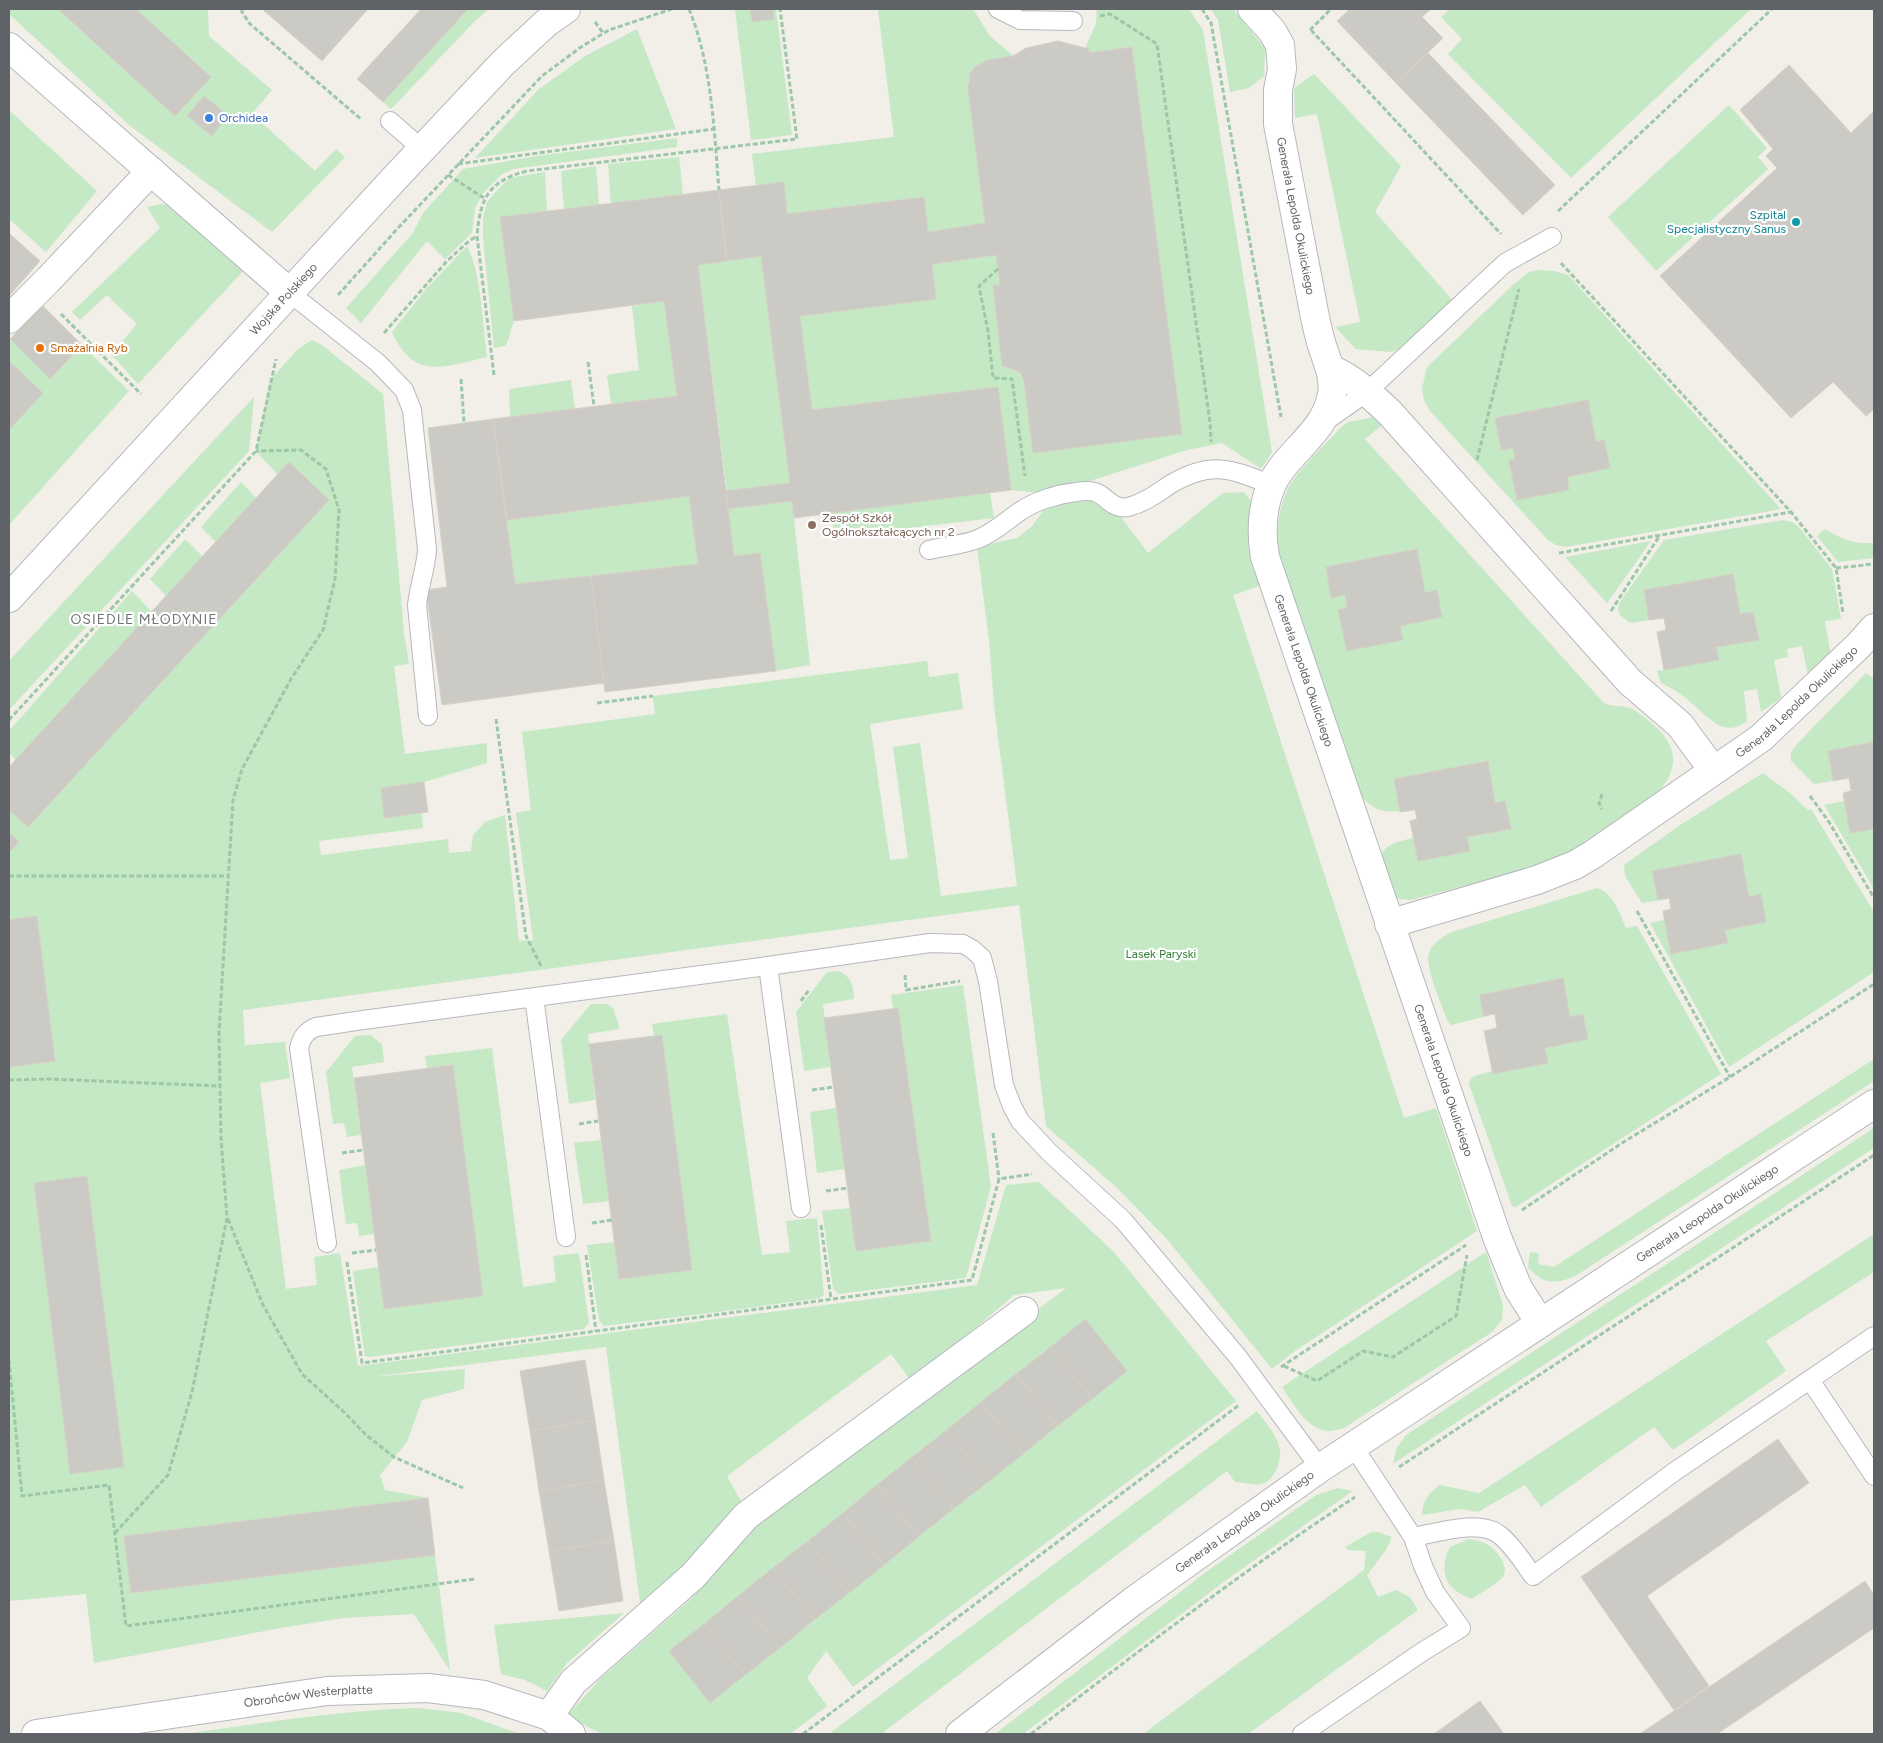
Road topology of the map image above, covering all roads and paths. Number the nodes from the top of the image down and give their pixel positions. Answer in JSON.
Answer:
{"nodes":[{"id":1,"x":242,"y":9,"type":"edge"},
{"id":2,"x":566,"y":9,"type":"edge"},
{"id":3,"x":672,"y":9,"type":"edge"},
{"id":4,"x":688,"y":9,"type":"edge"},
{"id":5,"x":780,"y":9,"type":"edge"},
{"id":6,"x":998,"y":9,"type":"edge"},
{"id":7,"x":1202,"y":9,"type":"edge"},
{"id":8,"x":1252,"y":9,"type":"edge"},
{"id":9,"x":1330,"y":9,"type":"edge"},
{"id":10,"x":1772,"y":9,"type":"edge"},
{"id":11,"x":1073,"y":21,"type":"joint"},
{"id":12,"x":1307,"y":26,"type":"dead end"},
{"id":13,"x":1310,"y":30,"type":"junction"},
{"id":14,"x":9,"y":47,"type":"edge"},
{"id":15,"x":363,"y":121,"type":"dead end"},
{"id":16,"x":390,"y":121,"type":"dead end"},
{"id":17,"x":714,"y":129,"type":"junction"},
{"id":18,"x":422,"y":149,"type":"junction"},
{"id":19,"x":458,"y":164,"type":"junction"},
{"id":20,"x":152,"y":171,"type":"junction"},
{"id":21,"x":448,"y":175,"type":"junction"},
{"id":22,"x":719,"y":190,"type":"dead end"},
{"id":23,"x":484,"y":198,"type":"junction"},
{"id":24,"x":1552,"y":216,"type":"dead end"},
{"id":25,"x":477,"y":236,"type":"junction"},
{"id":26,"x":1552,"y":237,"type":"dead end"},
{"id":27,"x":1506,"y":239,"type":"dead end"},
{"id":28,"x":1524,"y":252,"type":"junction"},
{"id":29,"x":998,"y":269,"type":"dead end"},
{"id":30,"x":38,"y":290,"type":"junction"},
{"id":31,"x":290,"y":293,"type":"junction"},
{"id":32,"x":319,"y":314,"type":"junction"},
{"id":33,"x":9,"y":319,"type":"edge"},
{"id":34,"x":366,"y":353,"type":"junction"},
{"id":35,"x":275,"y":360,"type":"dead end"},
{"id":36,"x":588,"y":362,"type":"dead end"},
{"id":37,"x":1331,"y":369,"type":"junction"},
{"id":38,"x":494,"y":374,"type":"dead end"},
{"id":39,"x":461,"y":379,"type":"dead end"},
{"id":40,"x":1367,"y":392,"type":"junction"},
{"id":41,"x":140,"y":394,"type":"dead end"},
{"id":42,"x":594,"y":406,"type":"dead end"},
{"id":43,"x":464,"y":423,"type":"dead end"},
{"id":44,"x":1283,"y":424,"type":"dead end"},
{"id":45,"x":1318,"y":427,"type":"junction"},
{"id":46,"x":256,"y":451,"type":"junction"},
{"id":47,"x":1472,"y":461,"type":"dead end"},
{"id":48,"x":1213,"y":468,"type":"junction"},
{"id":49,"x":1272,"y":485,"type":"junction"},
{"id":50,"x":1029,"y":506,"type":"junction"},
{"id":51,"x":1791,"y":512,"type":"junction"},
{"id":52,"x":1660,"y":536,"type":"junction"},
{"id":53,"x":929,"y":550,"type":"dead end"},
{"id":54,"x":1562,"y":560,"type":"dead end"},
{"id":55,"x":1874,"y":564,"type":"edge"},
{"id":56,"x":9,"y":598,"type":"edge"},
{"id":57,"x":1603,"y":607,"type":"dead end"},
{"id":58,"x":1874,"y":628,"type":"edge"},
{"id":59,"x":653,"y":696,"type":"dead end"},
{"id":60,"x":597,"y":703,"type":"dead end"},
{"id":61,"x":428,"y":716,"type":"dead end"},
{"id":62,"x":496,"y":719,"type":"dead end"},
{"id":63,"x":9,"y":720,"type":"edge"},
{"id":64,"x":1713,"y":770,"type":"junction"},
{"id":65,"x":1810,"y":796,"type":"dead end"},
{"id":66,"x":9,"y":876,"type":"edge"},
{"id":67,"x":229,"y":876,"type":"junction"},
{"id":68,"x":1874,"y":898,"type":"edge"},
{"id":69,"x":1637,"y":911,"type":"dead end"},
{"id":70,"x":1389,"y":924,"type":"junction"},
{"id":71,"x":901,"y":947,"type":"junction"},
{"id":72,"x":768,"y":966,"type":"junction"},
{"id":73,"x":968,"y":980,"type":"dead end"},
{"id":74,"x":1874,"y":984,"type":"edge"},
{"id":75,"x":540,"y":996,"type":"junction"},
{"id":76,"x":1730,"y":1078,"type":"junction"},
{"id":77,"x":9,"y":1080,"type":"edge"},
{"id":78,"x":220,"y":1086,"type":"junction"},
{"id":79,"x":833,"y":1087,"type":"dead end"},
{"id":80,"x":804,"y":1091,"type":"dead end"},
{"id":81,"x":1874,"y":1104,"type":"edge"},
{"id":82,"x":598,"y":1121,"type":"dead end"},
{"id":83,"x":578,"y":1124,"type":"dead end"},
{"id":84,"x":993,"y":1132,"type":"dead end"},
{"id":85,"x":363,"y":1150,"type":"dead end"},
{"id":86,"x":346,"y":1153,"type":"dead end"},
{"id":87,"x":1874,"y":1155,"type":"edge"},
{"id":88,"x":1040,"y":1173,"type":"dead end"},
{"id":89,"x":999,"y":1179,"type":"junction"},
{"id":90,"x":847,"y":1188,"type":"dead end"},
{"id":91,"x":829,"y":1190,"type":"dead end"},
{"id":92,"x":801,"y":1208,"type":"dead end"},
{"id":93,"x":1519,"y":1212,"type":"dead end"},
{"id":94,"x":228,"y":1218,"type":"junction"},
{"id":95,"x":612,"y":1220,"type":"dead end"},
{"id":96,"x":593,"y":1223,"type":"dead end"},
{"id":97,"x":566,"y":1237,"type":"dead end"},
{"id":98,"x":327,"y":1243,"type":"dead end"},
{"id":99,"x":376,"y":1250,"type":"dead end"},
{"id":100,"x":359,"y":1252,"type":"dead end"},
{"id":101,"x":346,"y":1254,"type":"dead end"},
{"id":102,"x":1024,"y":1311,"type":"dead end"},
{"id":103,"x":1540,"y":1323,"type":"junction"},
{"id":104,"x":1874,"y":1336,"type":"edge"},
{"id":105,"x":9,"y":1360,"type":"edge"},
{"id":106,"x":1284,"y":1365,"type":"junction"},
{"id":107,"x":1810,"y":1380,"type":"junction"},
{"id":108,"x":1261,"y":1386,"type":"junction"},
{"id":109,"x":1353,"y":1446,"type":"junction"},
{"id":110,"x":1320,"y":1468,"type":"junction"},
{"id":111,"x":1874,"y":1476,"type":"edge"},
{"id":112,"x":1377,"y":1482,"type":"junction"},
{"id":113,"x":463,"y":1488,"type":"dead end"},
{"id":114,"x":115,"y":1533,"type":"junction"},
{"id":115,"x":1413,"y":1537,"type":"junction"},
{"id":116,"x":475,"y":1580,"type":"dead end"},
{"id":117,"x":549,"y":1716,"type":"junction"},
{"id":118,"x":36,"y":1734,"type":"edge"},
{"id":119,"x":571,"y":1734,"type":"edge"},
{"id":120,"x":803,"y":1734,"type":"edge"},
{"id":121,"x":960,"y":1734,"type":"edge"},
{"id":122,"x":1031,"y":1734,"type":"edge"},
{"id":123,"x":1302,"y":1734,"type":"edge"}],
"edges":[{"from":1,"to":15,"type":"path"},
{"from":2,"to":18,"type":"street","name":"Wojska Polskiego"},
{"from":3,"to":19,"type":"path"},
{"from":4,"to":17,"type":"path"},
{"from":5,"to":23,"type":"path"},
{"from":6,"to":11,"type":"lane"},
{"from":7,"to":44,"type":"path"},
{"from":8,"to":37,"type":"street","name":"Generała Lepolda Okulickiego"},
{"from":9,"to":13,"type":"path"},
{"from":10,"to":24,"type":"path"},
{"from":11,"to":48,"type":"path"},
{"from":12,"to":13,"type":"path"},
{"from":13,"to":27,"type":"path"},
{"from":14,"to":20,"type":"street"},
{"from":16,"to":18,"type":"lane"},
{"from":17,"to":19,"type":"path"},
{"from":17,"to":22,"type":"path"},
{"from":18,"to":31,"type":"street","name":"Wojska Polskiego"},
{"from":19,"to":21,"type":"path"},
{"from":20,"to":30,"type":"street"},
{"from":20,"to":31,"type":"street"},
{"from":21,"to":23,"type":"path"},
{"from":21,"to":32,"type":"path"},
{"from":23,"to":25,"type":"path"},
{"from":25,"to":34,"type":"path"},
{"from":25,"to":38,"type":"path"},
{"from":26,"to":28,"type":"lane","name":"Generała Lepolda Okulickiego"},
{"from":28,"to":40,"type":"lane","name":"Generała Lepolda Okulickiego"},
{"from":28,"to":47,"type":"path"},
{"from":28,"to":51,"type":"path"},
{"from":29,"to":50,"type":"path"},
{"from":30,"to":33,"type":"street"},
{"from":30,"to":41,"type":"path"},
{"from":31,"to":32,"type":"lane"},
{"from":31,"to":56,"type":"street","name":"Wojska Polskiego"},
{"from":32,"to":34,"type":"lane"},
{"from":34,"to":61,"type":"lane"},
{"from":35,"to":46,"type":"path"},
{"from":36,"to":42,"type":"path"},
{"from":37,"to":40,"type":"street"},
{"from":37,"to":45,"type":"street","name":"Generała Lepolda Okulickiego"},
{"from":39,"to":43,"type":"path"},
{"from":40,"to":45,"type":"lane","name":"Generała Lepolda Okulickiego"},
{"from":40,"to":64,"type":"street"},
{"from":45,"to":49,"type":"street","name":"Generała Lepolda Okulickiego"},
{"from":46,"to":63,"type":"path"},
{"from":46,"to":67,"type":"path"},
{"from":48,"to":49,"type":"lane"},
{"from":48,"to":50,"type":"lane"},
{"from":49,"to":70,"type":"street","name":"Generała Lepolda Okulickiego"},
{"from":50,"to":53,"type":"lane"},
{"from":51,"to":52,"type":"path"},
{"from":51,"to":55,"type":"path"},
{"from":52,"to":54,"type":"path"},
{"from":52,"to":57,"type":"path"},
{"from":58,"to":64,"type":"street","name":"Generała Lepolda Okulickiego"},
{"from":59,"to":60,"type":"path"},
{"from":62,"to":75,"type":"path"},
{"from":64,"to":70,"type":"street","name":"Generała Lepolda Okulickiego"},
{"from":65,"to":68,"type":"path"},
{"from":66,"to":67,"type":"path"},
{"from":67,"to":78,"type":"path"},
{"from":69,"to":76,"type":"path"},
{"from":70,"to":103,"type":"street","name":"Generała Lepolda Okulickiego"},
{"from":71,"to":72,"type":"lane"},
{"from":71,"to":73,"type":"path"},
{"from":71,"to":108,"type":"lane"},
{"from":72,"to":75,"type":"lane"},
{"from":72,"to":92,"type":"lane"},
{"from":74,"to":76,"type":"path"},
{"from":75,"to":97,"type":"lane"},
{"from":75,"to":98,"type":"lane"},
{"from":76,"to":93,"type":"path"},
{"from":77,"to":78,"type":"path"},
{"from":78,"to":94,"type":"path"},
{"from":79,"to":80,"type":"path"},
{"from":81,"to":103,"type":"street","name":"Generała Leopolda Okulickiego"},
{"from":82,"to":83,"type":"path"},
{"from":84,"to":89,"type":"path"},
{"from":85,"to":86,"type":"path"},
{"from":87,"to":112,"type":"path"},
{"from":88,"to":89,"type":"path"},
{"from":89,"to":101,"type":"path"},
{"from":90,"to":91,"type":"path"},
{"from":94,"to":113,"type":"path"},
{"from":94,"to":114,"type":"path"},
{"from":95,"to":96,"type":"path"},
{"from":99,"to":100,"type":"path"},
{"from":102,"to":117,"type":"street"},
{"from":103,"to":109,"type":"street","name":"Generała Leopolda Okulickiego"},
{"from":104,"to":107,"type":"lane"},
{"from":105,"to":114,"type":"path"},
{"from":106,"to":106,"type":"path"},
{"from":106,"to":108,"type":"path"},
{"from":107,"to":111,"type":"lane"},
{"from":107,"to":115,"type":"lane"},
{"from":108,"to":110,"type":"lane"},
{"from":108,"to":120,"type":"path"},
{"from":109,"to":110,"type":"street","name":"Generała Leopolda Okulickiego"},
{"from":109,"to":112,"type":"lane"},
{"from":110,"to":121,"type":"street","name":"Generała Leopolda Okulickiego"},
{"from":112,"to":115,"type":"lane"},
{"from":112,"to":122,"type":"path"},
{"from":114,"to":116,"type":"path"},
{"from":115,"to":123,"type":"lane"},
{"from":117,"to":118,"type":"street","name":"Obrońców Westerplatte"},
{"from":117,"to":119,"type":"street","name":"Obrońców Westerplatte"}]}
